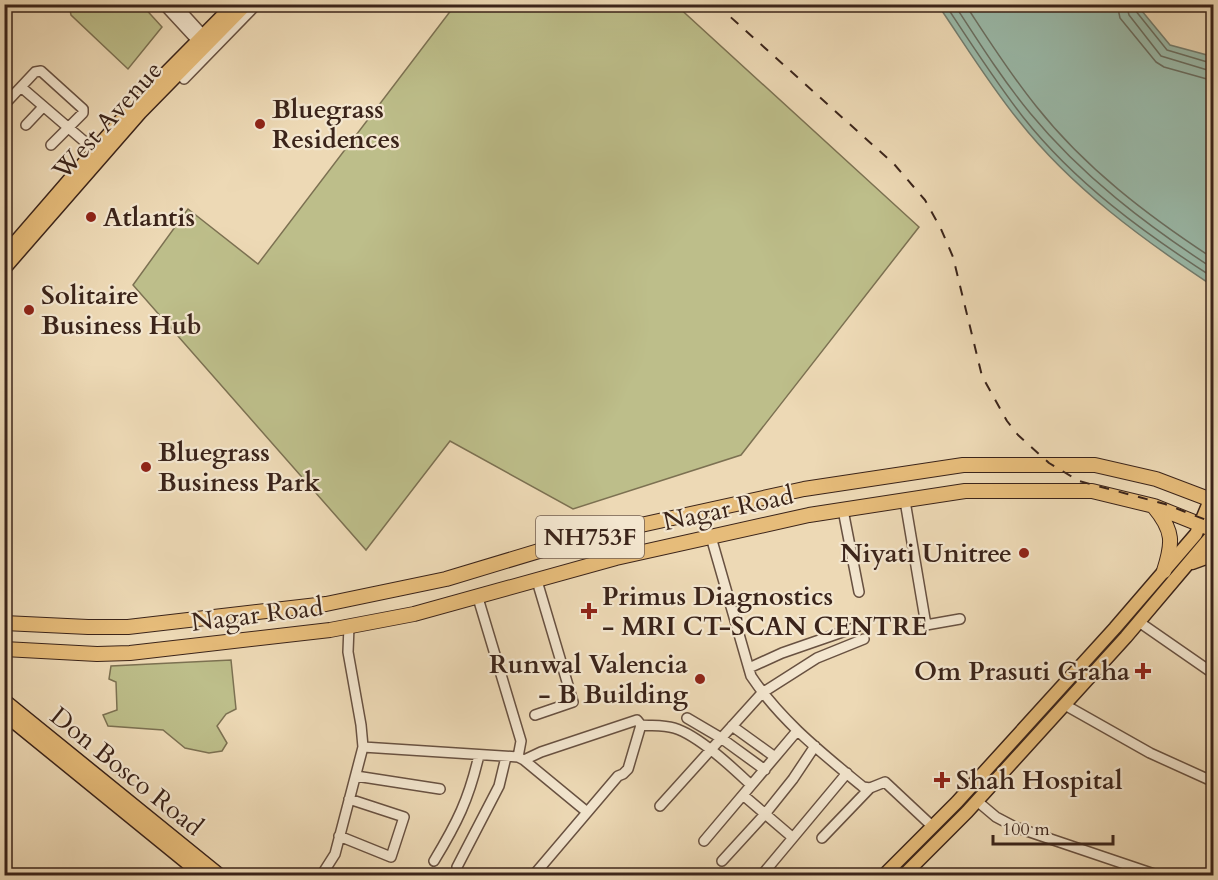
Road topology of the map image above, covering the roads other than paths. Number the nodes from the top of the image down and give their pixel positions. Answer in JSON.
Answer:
{"nodes":[{"id":1,"x":9,"y":4,"type":"edge"},
{"id":2,"x":163,"y":4,"type":"edge"},
{"id":3,"x":175,"y":4,"type":"edge"},
{"id":4,"x":234,"y":4,"type":"edge"},
{"id":5,"x":247,"y":4,"type":"edge"},
{"id":6,"x":257,"y":4,"type":"edge"},
{"id":7,"x":4,"y":10,"type":"edge"},
{"id":8,"x":225,"y":32,"type":"junction"},
{"id":9,"x":204,"y":42,"type":"junction"},
{"id":10,"x":184,"y":79,"type":"dead end"},
{"id":11,"x":21,"y":87,"type":"junction"},
{"id":12,"x":4,"y":105,"type":"edge"},
{"id":13,"x":43,"y":107,"type":"junction"},
{"id":14,"x":26,"y":125,"type":"dead end"},
{"id":15,"x":67,"y":127,"type":"junction"},
{"id":16,"x":51,"y":145,"type":"dead end"},
{"id":17,"x":98,"y":153,"type":"junction"},
{"id":18,"x":4,"y":255,"type":"edge"},
{"id":19,"x":4,"y":269,"type":"edge"},
{"id":20,"x":1212,"y":500,"type":"edge"},
{"id":21,"x":905,"y":501,"type":"junction"},
{"id":22,"x":1154,"y":506,"type":"junction"},
{"id":23,"x":843,"y":510,"type":"junction"},
{"id":24,"x":1209,"y":529,"type":"edge"},
{"id":25,"x":711,"y":537,"type":"junction"},
{"id":26,"x":1214,"y":555,"type":"edge"},
{"id":27,"x":1188,"y":565,"type":"junction"},
{"id":28,"x":1164,"y":571,"type":"junction"},
{"id":29,"x":537,"y":581,"type":"junction"},
{"id":30,"x":859,"y":592,"type":"dead end"},
{"id":31,"x":478,"y":598,"type":"junction"},
{"id":32,"x":960,"y":619,"type":"dead end"},
{"id":33,"x":1139,"y":622,"type":"junction"},
{"id":34,"x":4,"y":623,"type":"edge"},
{"id":35,"x":350,"y":626,"type":"junction"},
{"id":36,"x":857,"y":627,"type":"dead end"},
{"id":37,"x":864,"y":639,"type":"dead end"},
{"id":38,"x":4,"y":649,"type":"edge"},
{"id":39,"x":748,"y":668,"type":"junction"},
{"id":40,"x":1214,"y":674,"type":"edge"},
{"id":41,"x":762,"y":693,"type":"junction"},
{"id":42,"x":4,"y":700,"type":"edge"},
{"id":43,"x":1065,"y":705,"type":"junction"},
{"id":44,"x":4,"y":714,"type":"edge"},
{"id":45,"x":534,"y":715,"type":"dead end"},
{"id":46,"x":687,"y":718,"type":"dead end"},
{"id":47,"x":641,"y":725,"type":"junction"},
{"id":48,"x":732,"y":726,"type":"junction"},
{"id":49,"x":797,"y":731,"type":"junction"},
{"id":50,"x":721,"y":738,"type":"junction"},
{"id":51,"x":815,"y":746,"type":"junction"},
{"id":52,"x":363,"y":747,"type":"junction"},
{"id":53,"x":711,"y":751,"type":"junction"},
{"id":54,"x":478,"y":755,"type":"junction"},
{"id":55,"x":506,"y":756,"type":"junction"},
{"id":56,"x":775,"y":757,"type":"junction"},
{"id":57,"x":521,"y":759,"type":"junction"},
{"id":58,"x":765,"y":770,"type":"junction"},
{"id":59,"x":847,"y":773,"type":"junction"},
{"id":60,"x":356,"y":776,"type":"junction"},
{"id":61,"x":1214,"y":782,"type":"edge"},
{"id":62,"x":751,"y":785,"type":"junction"},
{"id":63,"x":870,"y":788,"type":"junction"},
{"id":64,"x":440,"y":789,"type":"dead end"},
{"id":65,"x":743,"y":795,"type":"junction"},
{"id":66,"x":350,"y":799,"type":"junction"},
{"id":67,"x":977,"y":801,"type":"junction"},
{"id":68,"x":660,"y":806,"type":"dead end"},
{"id":69,"x":587,"y":812,"type":"junction"},
{"id":70,"x":765,"y":814,"type":"junction"},
{"id":71,"x":932,"y":825,"type":"junction"},
{"id":72,"x":339,"y":836,"type":"junction"},
{"id":73,"x":943,"y":836,"type":"junction"},
{"id":74,"x":792,"y":837,"type":"junction"},
{"id":75,"x":822,"y":838,"type":"dead end"},
{"id":76,"x":704,"y":841,"type":"dead end"},
{"id":77,"x":434,"y":861,"type":"dead end"},
{"id":78,"x":723,"y":861,"type":"dead end"},
{"id":79,"x":457,"y":867,"type":"dead end"},
{"id":80,"x":203,"y":876,"type":"edge"},
{"id":81,"x":221,"y":876,"type":"edge"},
{"id":82,"x":321,"y":876,"type":"edge"},
{"id":83,"x":533,"y":876,"type":"edge"},
{"id":84,"x":761,"y":876,"type":"edge"},
{"id":85,"x":883,"y":876,"type":"edge"},
{"id":86,"x":890,"y":876,"type":"edge"},
{"id":87,"x":896,"y":876,"type":"edge"},
{"id":88,"x":903,"y":876,"type":"edge"},
{"id":89,"x":1160,"y":876,"type":"edge"}],
"edges":[{"from":1,"to":7,"type":"street"},
{"from":2,"to":9,"type":"street"},
{"from":3,"to":9,"type":"street"},
{"from":4,"to":9,"type":"main road","name":"West Avenue"},
{"from":5,"to":8,"type":"main road","name":"West Avenue"},
{"from":6,"to":8,"type":"street"},
{"from":8,"to":9,"type":"main road","name":"West Avenue"},
{"from":8,"to":10,"type":"street"},
{"from":9,"to":17,"type":"main road","name":"West Avenue"},
{"from":11,"to":12,"type":"street"},
{"from":11,"to":13,"type":"street"},
{"from":11,"to":15,"type":"street"},
{"from":13,"to":14,"type":"street"},
{"from":13,"to":15,"type":"street"},
{"from":15,"to":16,"type":"street"},
{"from":15,"to":17,"type":"street"},
{"from":17,"to":18,"type":"main road","name":"West Avenue"},
{"from":17,"to":19,"type":"main road","name":"West Avenue"},
{"from":20,"to":24,"type":"main road"},
{"from":20,"to":34,"type":"highway","name":"Nagar Road","number":"NH753F"},
{"from":21,"to":22,"type":"highway","name":"Nagar Road","number":"NH753F"},
{"from":21,"to":23,"type":"highway","name":"Nagar Road","number":"NH753F"},
{"from":21,"to":32,"type":"street"},
{"from":22,"to":24,"type":"highway","name":"Nagar Road","number":"NH753F"},
{"from":22,"to":28,"type":"highway"},
{"from":23,"to":25,"type":"highway","name":"Nagar Road","number":"NH753F"},
{"from":23,"to":30,"type":"street"},
{"from":24,"to":27,"type":"main road"},
{"from":24,"to":28,"type":"main road"},
{"from":25,"to":29,"type":"highway","name":"Nagar Road","number":"NH753F"},
{"from":25,"to":39,"type":"street"},
{"from":26,"to":27,"type":"main road"},
{"from":27,"to":33,"type":"main road"},
{"from":28,"to":71,"type":"main road"},
{"from":29,"to":31,"type":"highway","name":"Nagar Road","number":"NH753F"},
{"from":29,"to":45,"type":"street"},
{"from":31,"to":35,"type":"highway","name":"Nagar Road","number":"NH753F"},
{"from":31,"to":57,"type":"street"},
{"from":33,"to":40,"type":"street"},
{"from":33,"to":43,"type":"main road"},
{"from":35,"to":38,"type":"highway","name":"Nagar Road","number":"NH753F"},
{"from":35,"to":52,"type":"street"},
{"from":36,"to":39,"type":"street"},
{"from":37,"to":41,"type":"street"},
{"from":39,"to":41,"type":"street"},
{"from":41,"to":48,"type":"street"},
{"from":41,"to":49,"type":"street"},
{"from":42,"to":81,"type":"main road","name":"Don Bosco Road"},
{"from":43,"to":61,"type":"street"},
{"from":43,"to":67,"type":"main road"},
{"from":44,"to":80,"type":"main road","name":"Don Bosco Road"},
{"from":46,"to":50,"type":"street"},
{"from":47,"to":53,"type":"street"},
{"from":47,"to":57,"type":"street"},
{"from":47,"to":69,"type":"street"},
{"from":48,"to":50,"type":"street"},
{"from":48,"to":56,"type":"street"},
{"from":49,"to":51,"type":"street"},
{"from":49,"to":56,"type":"street"},
{"from":50,"to":53,"type":"street"},
{"from":50,"to":58,"type":"street"},
{"from":51,"to":59,"type":"street"},
{"from":51,"to":70,"type":"street"},
{"from":52,"to":54,"type":"street"},
{"from":52,"to":60,"type":"street"},
{"from":53,"to":62,"type":"street"},
{"from":53,"to":68,"type":"street"},
{"from":54,"to":55,"type":"street"},
{"from":54,"to":77,"type":"street"},
{"from":55,"to":57,"type":"street"},
{"from":55,"to":79,"type":"street"},
{"from":56,"to":58,"type":"street"},
{"from":57,"to":69,"type":"street"},
{"from":58,"to":62,"type":"street"},
{"from":59,"to":63,"type":"street"},
{"from":59,"to":74,"type":"street"},
{"from":60,"to":64,"type":"street"},
{"from":60,"to":66,"type":"street"},
{"from":62,"to":65,"type":"street"},
{"from":63,"to":71,"type":"street"},
{"from":63,"to":75,"type":"street"},
{"from":65,"to":70,"type":"street"},
{"from":65,"to":76,"type":"street"},
{"from":66,"to":72,"type":"street"},
{"from":66,"to":72,"type":"street"},
{"from":67,"to":73,"type":"main road"},
{"from":67,"to":89,"type":"street"},
{"from":69,"to":83,"type":"street"},
{"from":70,"to":74,"type":"street"},
{"from":70,"to":78,"type":"street"},
{"from":71,"to":85,"type":"main road"},
{"from":71,"to":86,"type":"main road"},
{"from":72,"to":82,"type":"street"},
{"from":73,"to":87,"type":"main road"},
{"from":73,"to":88,"type":"main road"},
{"from":74,"to":84,"type":"street"}]}
